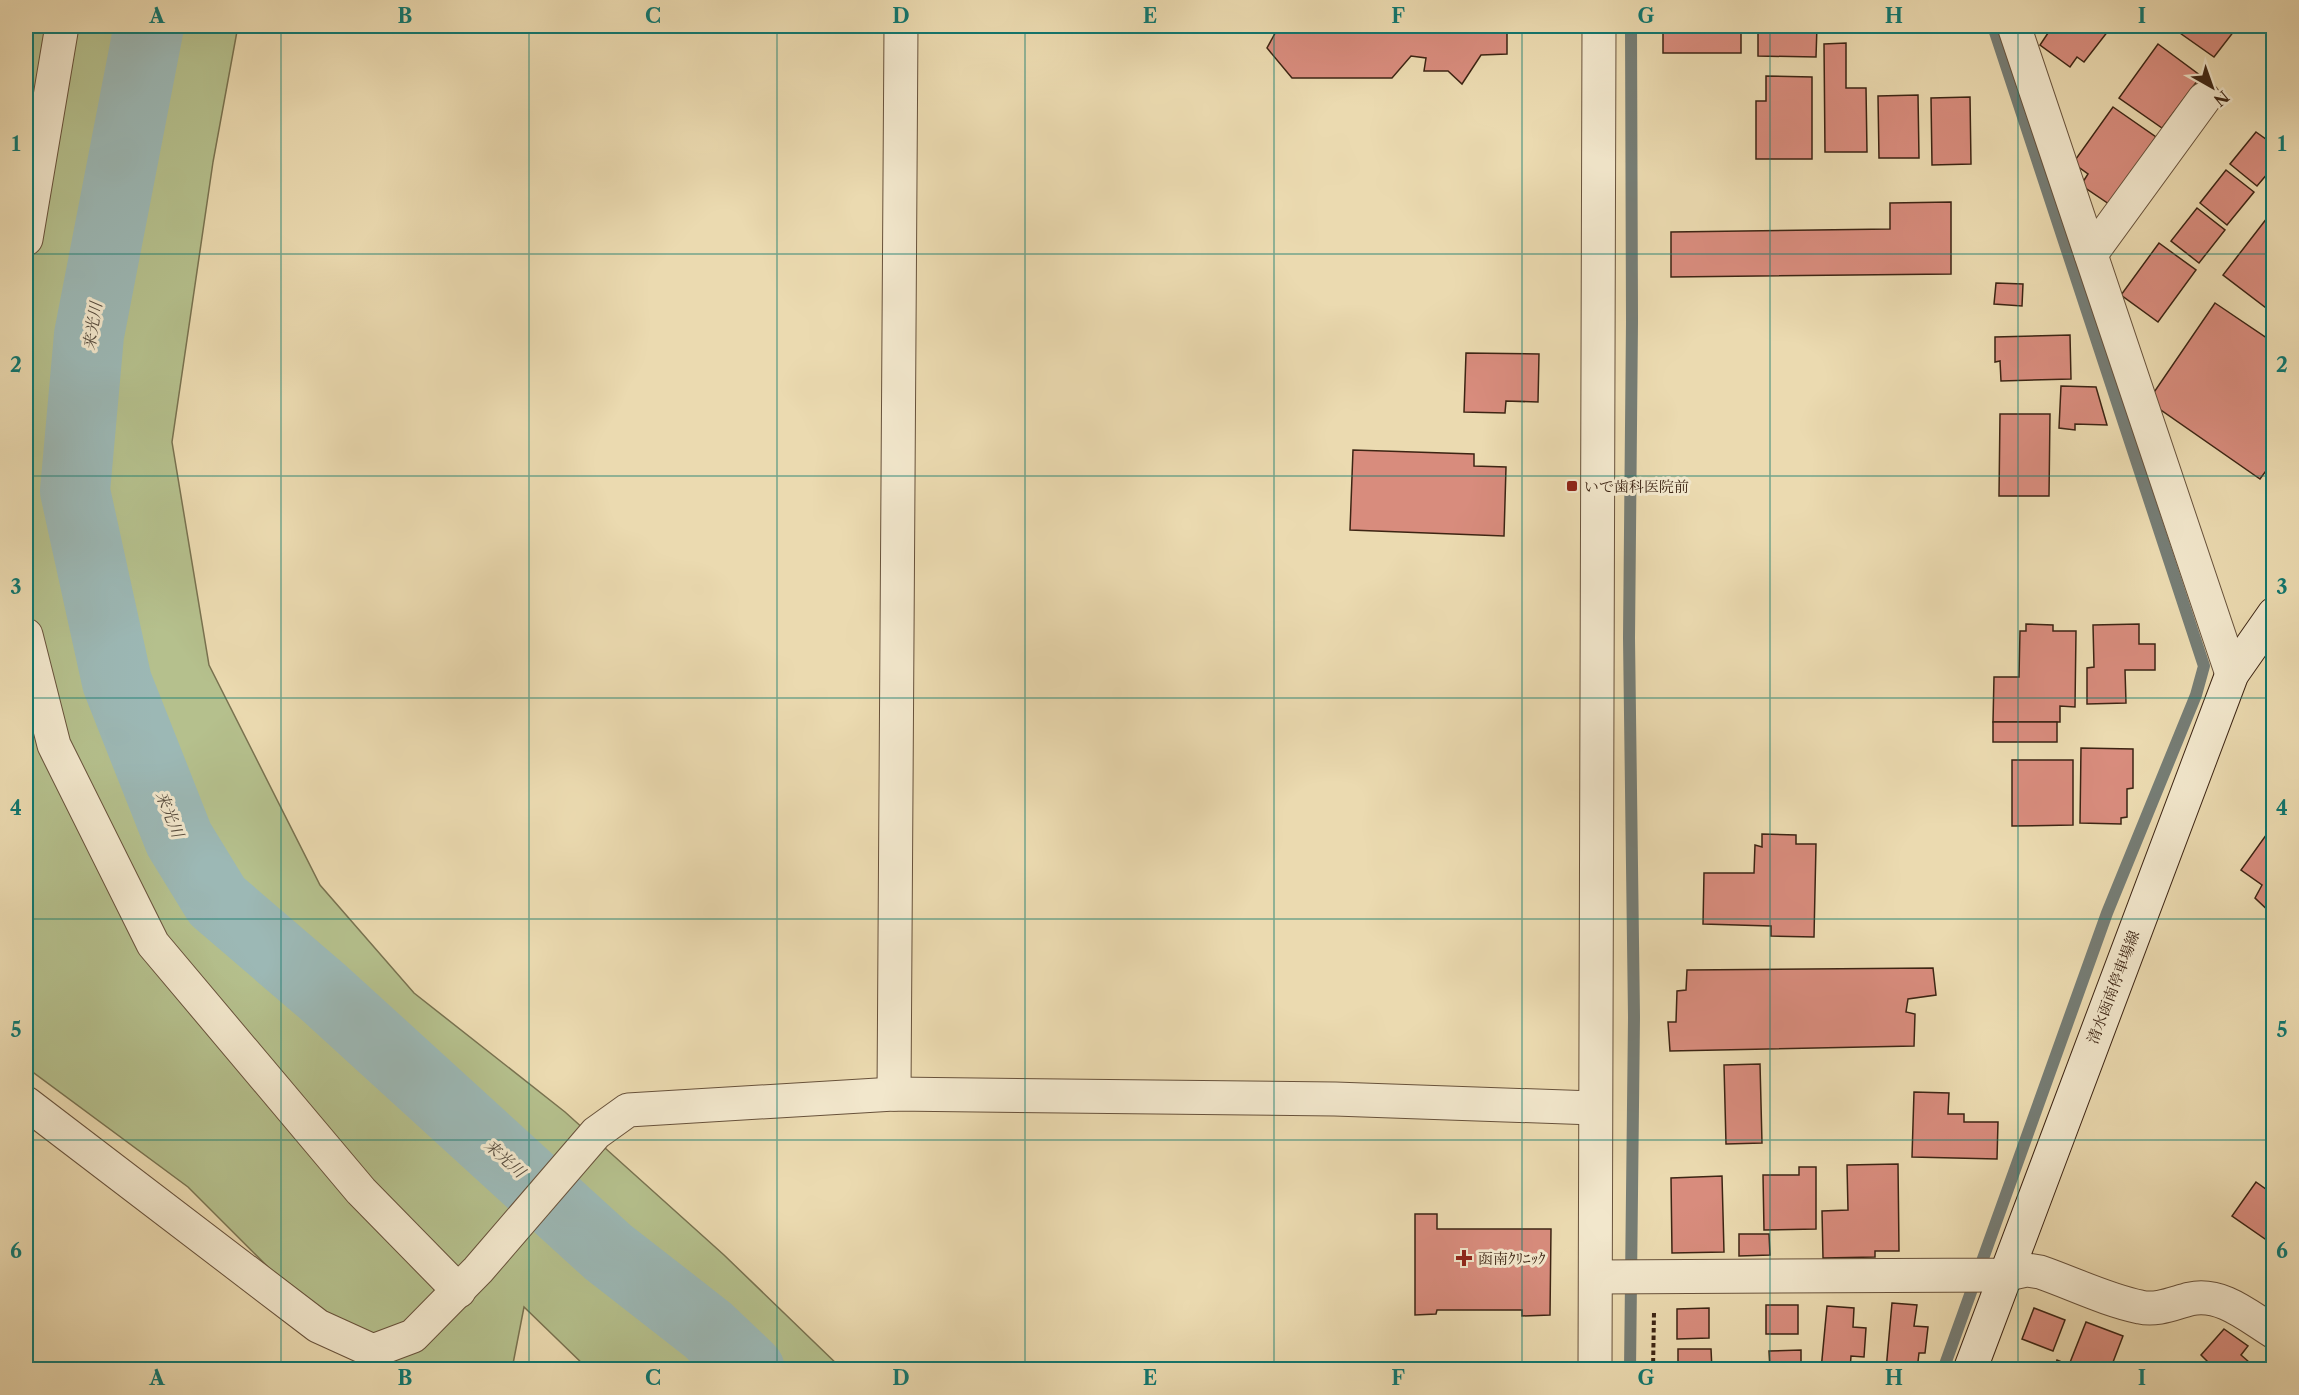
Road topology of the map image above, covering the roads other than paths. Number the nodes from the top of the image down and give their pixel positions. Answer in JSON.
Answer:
{"nodes":[{"id":1,"x":62,"y":26,"type":"edge"},
{"id":2,"x":901,"y":26,"type":"edge"},
{"id":3,"x":1599,"y":26,"type":"edge"},
{"id":4,"x":2014,"y":26,"type":"edge"},
{"id":5,"x":2204,"y":99,"type":"dead end"},
{"id":6,"x":26,"y":239,"type":"edge"},
{"id":7,"x":2091,"y":254,"type":"junction"},
{"id":8,"x":2274,"y":614,"type":"edge"},
{"id":9,"x":26,"y":635,"type":"edge"},
{"id":10,"x":2232,"y":674,"type":"junction"},
{"id":11,"x":894,"y":1094,"type":"junction"},
{"id":12,"x":26,"y":1103,"type":"edge"},
{"id":13,"x":1594,"y":1108,"type":"junction"},
{"id":14,"x":2004,"y":1275,"type":"junction"},
{"id":15,"x":1597,"y":1277,"type":"junction"},
{"id":16,"x":468,"y":1281,"type":"junction"},
{"id":17,"x":2274,"y":1332,"type":"edge"},
{"id":18,"x":1595,"y":1370,"type":"edge"},
{"id":19,"x":1970,"y":1370,"type":"edge"}],
"edges":[{"from":1,"to":6,"type":"street"},
{"from":2,"to":11,"type":"street"},
{"from":3,"to":13,"type":"street"},
{"from":4,"to":7,"type":"street"},
{"from":5,"to":7,"type":"street"},
{"from":7,"to":10,"type":"street"},
{"from":8,"to":10,"type":"street","name":"清水函南停車場線"},
{"from":9,"to":16,"type":"street"},
{"from":10,"to":14,"type":"street","name":"清水函南停車場線"},
{"from":11,"to":13,"type":"street"},
{"from":11,"to":16,"type":"street"},
{"from":12,"to":16,"type":"street"},
{"from":13,"to":15,"type":"street"},
{"from":14,"to":15,"type":"street"},
{"from":14,"to":17,"type":"street"},
{"from":14,"to":19,"type":"street","name":"清水函南停車場線"},
{"from":15,"to":18,"type":"street"}]}
